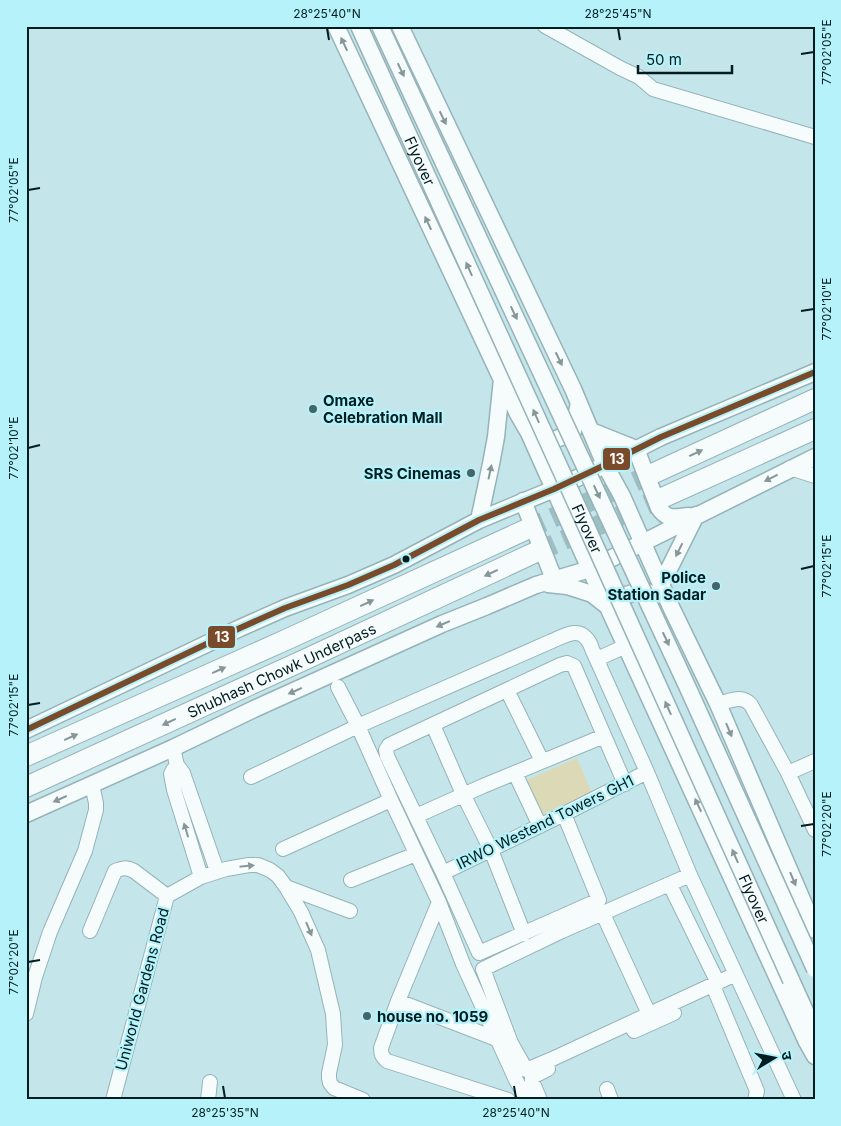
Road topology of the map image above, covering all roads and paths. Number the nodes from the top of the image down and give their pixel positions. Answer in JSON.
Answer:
{"nodes":[{"id":1,"x":336,"y":26,"type":"edge"},
{"id":2,"x":359,"y":26,"type":"edge"},
{"id":3,"x":380,"y":26,"type":"edge"},
{"id":4,"x":400,"y":26,"type":"edge"},
{"id":5,"x":545,"y":26,"type":"edge"},
{"id":6,"x":815,"y":137,"type":"edge"},
{"id":7,"x":815,"y":372,"type":"edge"},
{"id":8,"x":502,"y":378,"type":"junction"},
{"id":9,"x":815,"y":399,"type":"edge"},
{"id":10,"x":579,"y":403,"type":"junction"},
{"id":11,"x":815,"y":429,"type":"edge"},
{"id":12,"x":591,"y":431,"type":"junction"},
{"id":13,"x":529,"y":433,"type":"junction"},
{"id":14,"x":636,"y":449,"type":"junction"},
{"id":15,"x":815,"y":456,"type":"edge"},
{"id":16,"x":605,"y":465,"type":"junction"},
{"id":17,"x":790,"y":468,"type":"junction"},
{"id":18,"x":652,"y":474,"type":"tunnel mouth"},
{"id":19,"x":815,"y":476,"type":"edge"},
{"id":20,"x":554,"y":489,"type":"junction"},
{"id":21,"x":662,"y":498,"type":"tunnel mouth"},
{"id":22,"x":523,"y":502,"type":"junction"},
{"id":23,"x":696,"y":515,"type":"junction"},
{"id":24,"x":479,"y":520,"type":"junction"},
{"id":25,"x":525,"y":530,"type":"tunnel mouth"},
{"id":26,"x":642,"y":543,"type":"junction"},
{"id":27,"x":536,"y":552,"type":"tunnel mouth"},
{"id":28,"x":590,"y":569,"type":"junction"},
{"id":29,"x":554,"y":579,"type":"junction"},
{"id":30,"x":536,"y":585,"type":"junction"},
{"id":31,"x":661,"y":585,"type":"junction"},
{"id":32,"x":608,"y":607,"type":"junction"},
{"id":33,"x":671,"y":607,"type":"junction"},
{"id":34,"x":619,"y":630,"type":"junction"},
{"id":35,"x":626,"y":646,"type":"junction"},
{"id":36,"x":597,"y":659,"type":"junction"},
{"id":37,"x":338,"y":687,"type":"dead end"},
{"id":38,"x":507,"y":690,"type":"junction"},
{"id":39,"x":718,"y":704,"type":"junction"},
{"id":40,"x":433,"y":724,"type":"junction"},
{"id":41,"x":358,"y":726,"type":"junction"},
{"id":42,"x":26,"y":730,"type":"edge"},
{"id":43,"x":604,"y":736,"type":"junction"},
{"id":44,"x":173,"y":748,"type":"junction"},
{"id":45,"x":26,"y":756,"type":"edge"},
{"id":46,"x":542,"y":761,"type":"junction"},
{"id":47,"x":815,"y":762,"type":"edge"},
{"id":48,"x":177,"y":765,"type":"junction"},
{"id":49,"x":515,"y":772,"type":"junction"},
{"id":50,"x":647,"y":772,"type":"junction"},
{"id":51,"x":788,"y":773,"type":"junction"},
{"id":52,"x":251,"y":777,"type":"dead end"},
{"id":53,"x":625,"y":784,"type":"junction"},
{"id":54,"x":92,"y":785,"type":"junction"},
{"id":55,"x":26,"y":787,"type":"edge"},
{"id":56,"x":463,"y":794,"type":"junction"},
{"id":57,"x":391,"y":800,"type":"junction"},
{"id":58,"x":26,"y":814,"type":"edge"},
{"id":59,"x":564,"y":814,"type":"junction"},
{"id":60,"x":416,"y":816,"type":"junction"},
{"id":61,"x":540,"y":826,"type":"junction"},
{"id":62,"x":815,"y":830,"type":"edge"},
{"id":63,"x":283,"y":849,"type":"dead end"},
{"id":64,"x":491,"y":850,"type":"junction"},
{"id":65,"x":416,"y":854,"type":"junction"},
{"id":66,"x":217,"y":871,"type":"junction"},
{"id":67,"x":443,"y":873,"type":"junction"},
{"id":68,"x":690,"y":875,"type":"junction"},
{"id":69,"x":201,"y":877,"type":"junction"},
{"id":70,"x":351,"y":880,"type":"dead end"},
{"id":71,"x":670,"y":885,"type":"junction"},
{"id":72,"x":286,"y":886,"type":"junction"},
{"id":73,"x":167,"y":896,"type":"junction"},
{"id":74,"x":439,"y":902,"type":"junction"},
{"id":75,"x":350,"y":911,"type":"dead end"},
{"id":76,"x":603,"y":914,"type":"junction"},
{"id":77,"x":815,"y":930,"type":"edge"},
{"id":78,"x":90,"y":931,"type":"dead end"},
{"id":79,"x":524,"y":934,"type":"junction"},
{"id":80,"x":815,"y":969,"type":"edge"},
{"id":81,"x":738,"y":978,"type":"junction"},
{"id":82,"x":717,"y":988,"type":"junction"},
{"id":83,"x":398,"y":1001,"type":"junction"},
{"id":84,"x":26,"y":1014,"type":"edge"},
{"id":85,"x":649,"y":1014,"type":"junction"},
{"id":86,"x":815,"y":1033,"type":"edge"},
{"id":87,"x":498,"y":1040,"type":"junction"},
{"id":88,"x":815,"y":1056,"type":"edge"},
{"id":89,"x":210,"y":1082,"type":"dead end"},
{"id":90,"x":113,"y":1100,"type":"edge"},
{"id":91,"x":208,"y":1100,"type":"edge"},
{"id":92,"x":363,"y":1100,"type":"edge"},
{"id":93,"x":508,"y":1100,"type":"edge"},
{"id":94,"x":526,"y":1100,"type":"edge"},
{"id":95,"x":540,"y":1100,"type":"edge"},
{"id":96,"x":755,"y":1100,"type":"edge"},
{"id":97,"x":794,"y":1100,"type":"edge"}],
"edges":[{"from":8,"to":1,"type":"main road","one_way":true},
{"from":86,"to":2,"type":"main road","name":"Flyover","one_way":true,"bridge":true},
{"from":3,"to":80,"type":"main road","name":"Flyover","one_way":true,"bridge":true},
{"from":4,"to":10,"type":"main road","one_way":true},
{"from":5,"to":6,"type":"street"},
{"from":7,"to":14,"type":"main road"},
{"from":8,"to":13,"type":"main road"},
{"from":24,"to":8,"type":"main road","one_way":true},
{"from":18,"to":9,"type":"highway","one_way":true},
{"from":10,"to":12,"type":"main road"},
{"from":10,"to":13,"type":"main road"},
{"from":11,"to":21,"type":"highway"},
{"from":12,"to":14,"type":"main road"},
{"from":12,"to":16,"type":"main road"},
{"from":13,"to":20,"type":"main road"},
{"from":14,"to":16,"type":"main road"},
{"from":14,"to":23,"type":"main road"},
{"from":15,"to":17,"type":"main road"},
{"from":16,"to":20,"type":"main road"},
{"from":16,"to":26,"type":"main road"},
{"from":17,"to":19,"type":"street"},
{"from":17,"to":23,"type":"main road","one_way":true},
{"from":20,"to":22,"type":"main road"},
{"from":20,"to":28,"type":"main road"},
{"from":22,"to":24,"type":"main road"},
{"from":22,"to":29,"type":"main road"},
{"from":23,"to":26,"type":"main road"},
{"from":23,"to":31,"type":"main road","one_way":true},
{"from":24,"to":42,"type":"main road"},
{"from":45,"to":25,"type":"highway","name":"Shubhash Chowk Underpass","one_way":true},
{"from":26,"to":28,"type":"main road"},
{"from":26,"to":31,"type":"main road"},
{"from":27,"to":55,"type":"highway","name":"Shubhash Chowk Underpass","one_way":true},
{"from":28,"to":29,"type":"main road"},
{"from":28,"to":32,"type":"main road"},
{"from":29,"to":30,"type":"main road"},
{"from":30,"to":32,"type":"main road"},
{"from":30,"to":44,"type":"main road","one_way":true},
{"from":31,"to":33,"type":"main road"},
{"from":32,"to":34,"type":"main road"},
{"from":33,"to":34,"type":"main road"},
{"from":33,"to":39,"type":"main road"},
{"from":34,"to":35,"type":"main road"},
{"from":35,"to":36,"type":"street"},
{"from":88,"to":35,"type":"main road","one_way":true},
{"from":36,"to":41,"type":"street"},
{"from":36,"to":50,"type":"street"},
{"from":37,"to":41,"type":"street"},
{"from":38,"to":40,"type":"street"},
{"from":38,"to":43,"type":"street"},
{"from":38,"to":46,"type":"street"},
{"from":39,"to":51,"type":"street"},
{"from":39,"to":77,"type":"main road","one_way":true},
{"from":40,"to":56,"type":"street"},
{"from":40,"to":60,"type":"street"},
{"from":41,"to":52,"type":"street"},
{"from":41,"to":57,"type":"street"},
{"from":43,"to":46,"type":"street"},
{"from":43,"to":53,"type":"street"},
{"from":44,"to":48,"type":"street"},
{"from":44,"to":54,"type":"main road"},
{"from":46,"to":49,"type":"street"},
{"from":47,"to":51,"type":"street"},
{"from":48,"to":66,"type":"street"},
{"from":69,"to":48,"type":"street","one_way":true},
{"from":49,"to":56,"type":"street"},
{"from":49,"to":61,"type":"street"},
{"from":50,"to":53,"type":"street","name":"IRWO Westend Towers GH1"},
{"from":50,"to":68,"type":"street"},
{"from":51,"to":62,"type":"street"},
{"from":53,"to":59,"type":"street","name":"IRWO Westend Towers GH1"},
{"from":54,"to":58,"type":"main road","one_way":true},
{"from":54,"to":84,"type":"street"},
{"from":56,"to":60,"type":"street"},
{"from":56,"to":64,"type":"street"},
{"from":57,"to":63,"type":"street"},
{"from":57,"to":65,"type":"street"},
{"from":59,"to":61,"type":"street","name":"IRWO Westend Towers GH1"},
{"from":59,"to":79,"type":"street"},
{"from":60,"to":67,"type":"street"},
{"from":61,"to":64,"type":"street","name":"IRWO Westend Towers GH1"},
{"from":64,"to":67,"type":"street","name":"IRWO Westend Towers GH1"},
{"from":64,"to":79,"type":"street"},
{"from":65,"to":70,"type":"street"},
{"from":65,"to":74,"type":"street"},
{"from":66,"to":69,"type":"street","name":"Uniworld Gardens Road"},
{"from":66,"to":72,"type":"street","name":"Uniworld Gardens Road","one_way":true},
{"from":67,"to":79,"type":"street"},
{"from":68,"to":71,"type":"street"},
{"from":68,"to":81,"type":"street"},
{"from":69,"to":73,"type":"street","name":"Uniworld Gardens Road"},
{"from":71,"to":76,"type":"street"},
{"from":71,"to":82,"type":"street"},
{"from":72,"to":75,"type":"street"},
{"from":72,"to":92,"type":"street","name":"Uniworld Gardens Road","one_way":true},
{"from":73,"to":78,"type":"street"},
{"from":73,"to":90,"type":"street","name":"Uniworld Gardens Road"},
{"from":74,"to":83,"type":"street"},
{"from":74,"to":87,"type":"street"},
{"from":76,"to":85,"type":"street"},
{"from":76,"to":85,"type":"street"},
{"from":81,"to":82,"type":"street"},
{"from":81,"to":97,"type":"street"},
{"from":82,"to":85,"type":"street"},
{"from":82,"to":95,"type":"street"},
{"from":82,"to":96,"type":"street"},
{"from":83,"to":87,"type":"street"},
{"from":83,"to":93,"type":"street"},
{"from":87,"to":94,"type":"street"},
{"from":89,"to":91,"type":"street"}]}
